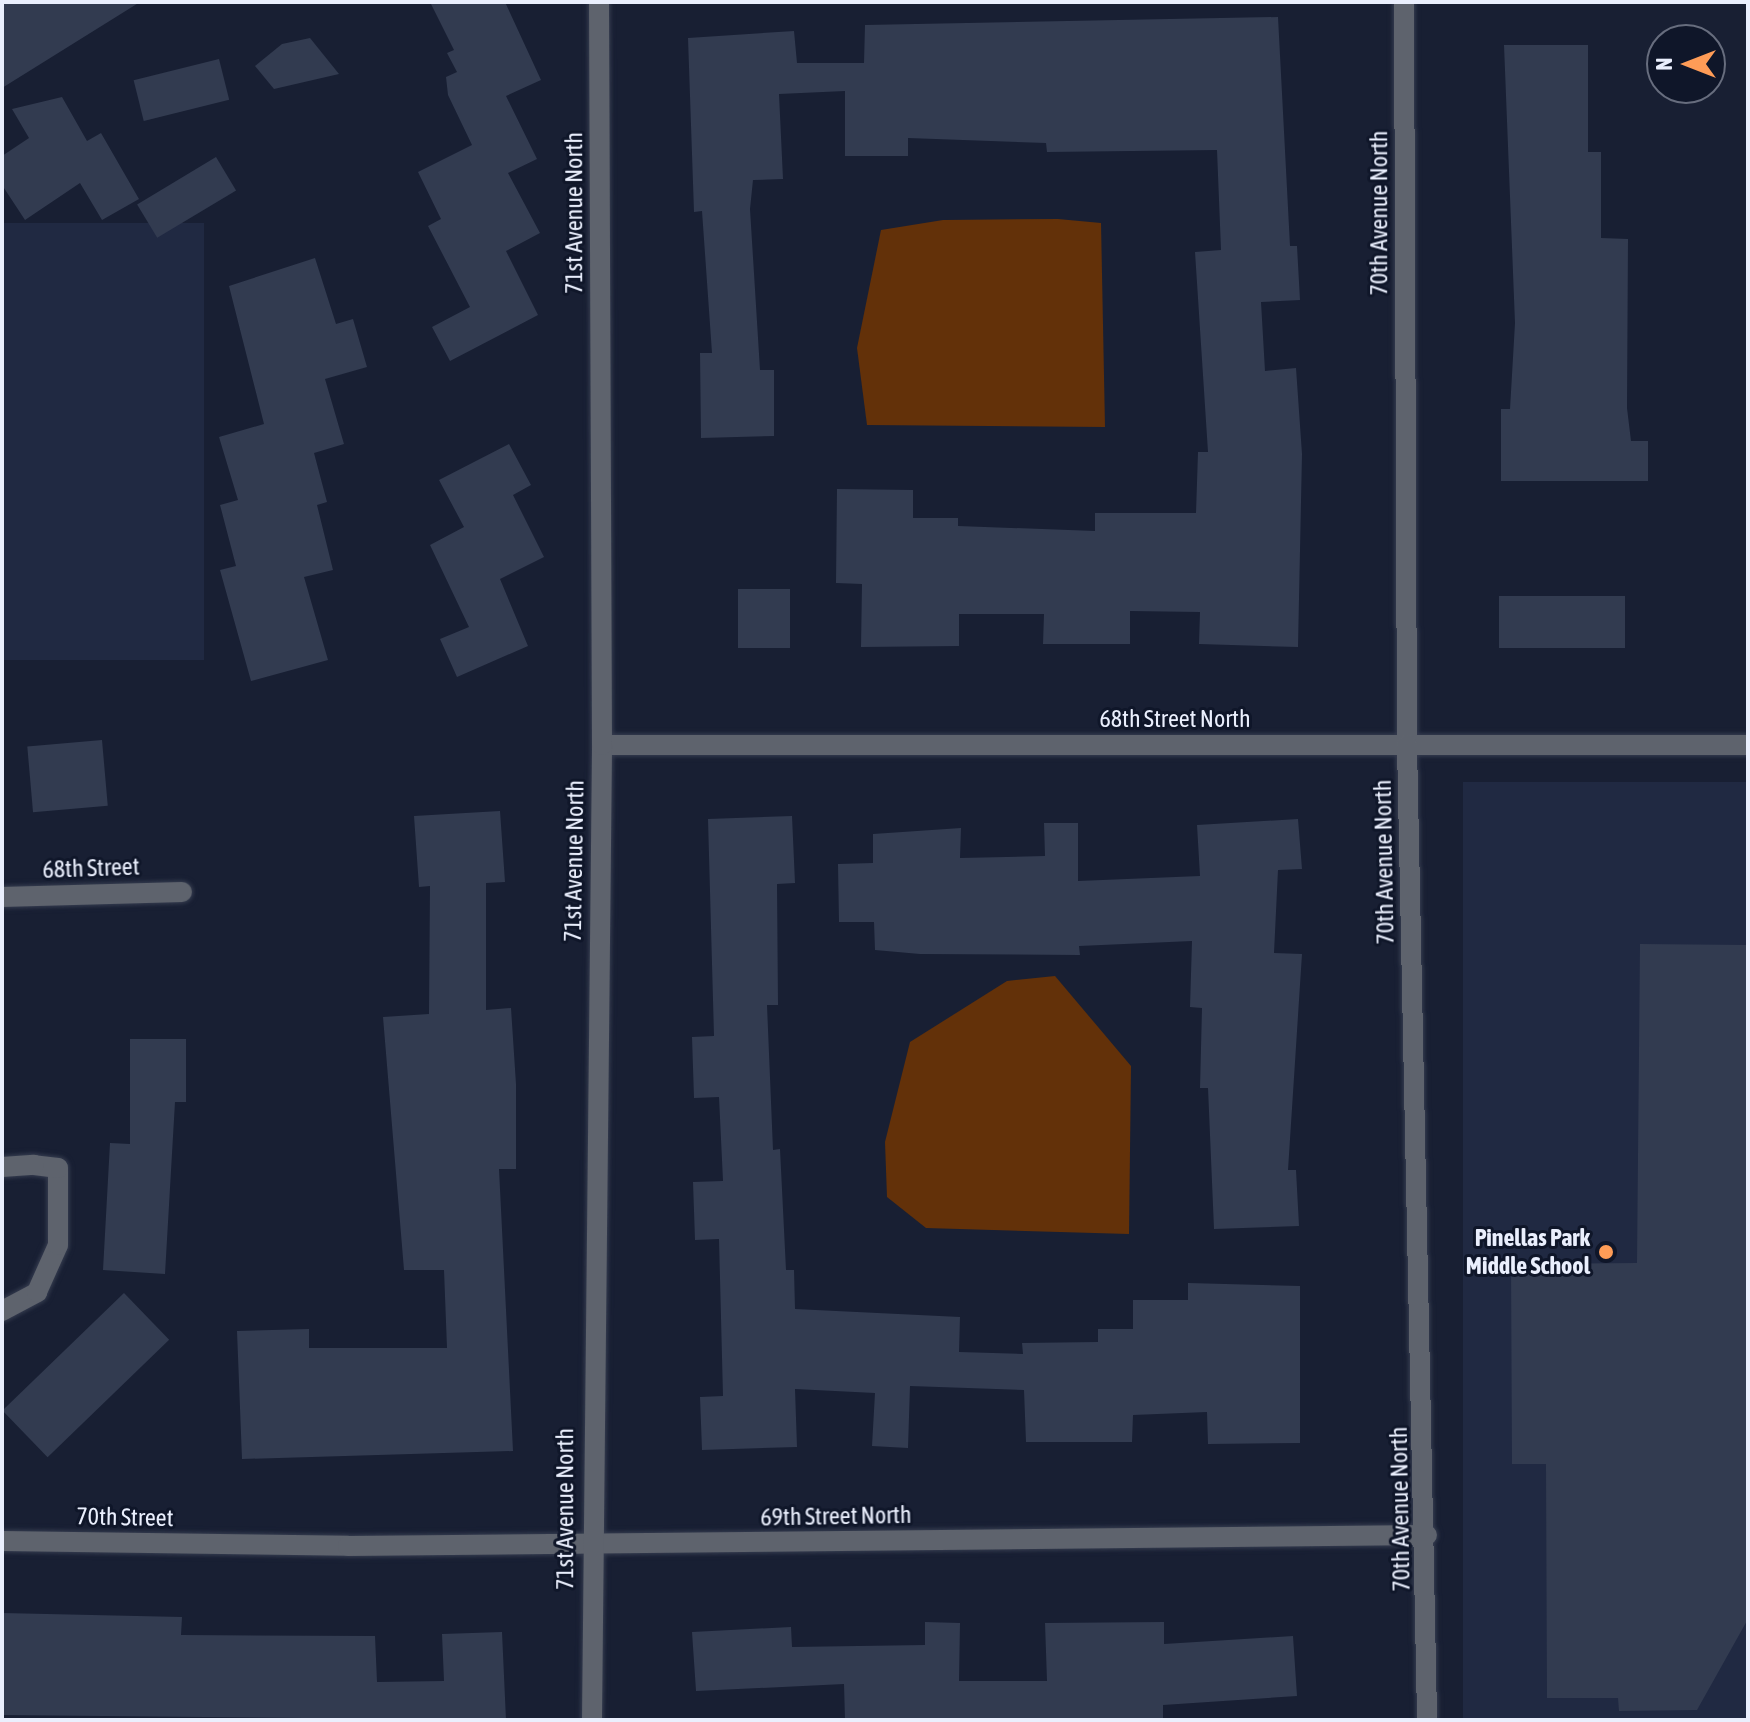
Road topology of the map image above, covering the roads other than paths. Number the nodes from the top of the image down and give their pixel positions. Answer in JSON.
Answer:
{"nodes":[{"id":1,"x":599,"y":2,"type":"edge"},
{"id":2,"x":1404,"y":2,"type":"edge"},
{"id":3,"x":602,"y":745,"type":"junction"},
{"id":4,"x":1407,"y":745,"type":"junction"},
{"id":5,"x":1748,"y":745,"type":"edge"},
{"id":6,"x":182,"y":892,"type":"dead end"},
{"id":7,"x":2,"y":897,"type":"edge"},
{"id":8,"x":2,"y":1167,"type":"edge"},
{"id":9,"x":2,"y":1311,"type":"edge"},
{"id":10,"x":1427,"y":1535,"type":"junction"},
{"id":11,"x":2,"y":1541,"type":"edge"},
{"id":12,"x":590,"y":1545,"type":"junction"},
{"id":13,"x":247,"y":1546,"type":"joint"},
{"id":14,"x":592,"y":1720,"type":"edge"},
{"id":15,"x":1427,"y":1720,"type":"edge"}],
"edges":[{"from":1,"to":3,"type":"street","name":"71st Avenue North"},
{"from":2,"to":4,"type":"street","name":"70th Avenue North"},
{"from":3,"to":4,"type":"street","name":"68th Street North"},
{"from":3,"to":12,"type":"street","name":"71st Avenue North"},
{"from":4,"to":5,"type":"street","name":"68th Street North"},
{"from":4,"to":10,"type":"street","name":"70th Avenue North"},
{"from":6,"to":7,"type":"street","name":"68th Street"},
{"from":8,"to":9,"type":"street"},
{"from":10,"to":12,"type":"street","name":"69th Street North"},
{"from":10,"to":15,"type":"street","name":"70th Avenue North"},
{"from":11,"to":13,"type":"street","name":"70th Street"},
{"from":12,"to":13,"type":"street","name":"69th Street North"},
{"from":12,"to":14,"type":"street","name":"71st Avenue North"}]}
